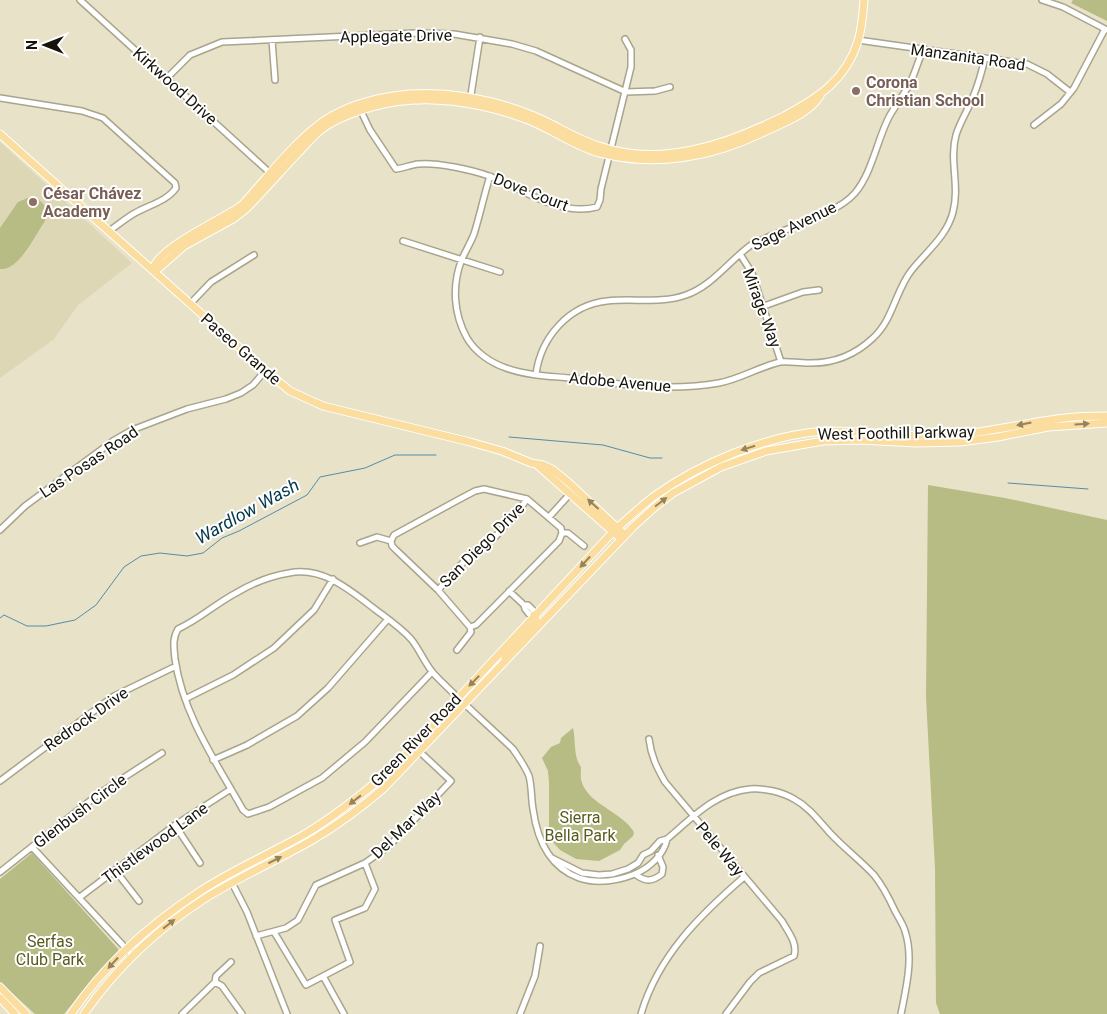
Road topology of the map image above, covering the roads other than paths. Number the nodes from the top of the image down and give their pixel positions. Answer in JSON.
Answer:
{"nodes":[{"id":1,"x":80,"y":0,"type":"edge"},
{"id":2,"x":864,"y":0,"type":"edge"},
{"id":3,"x":1042,"y":0,"type":"edge"},
{"id":4,"x":1106,"y":29,"type":"edge"},
{"id":5,"x":480,"y":37,"type":"junction"},
{"id":6,"x":625,"y":39,"type":"dead end"},
{"id":7,"x":272,"y":40,"type":"junction"},
{"id":8,"x":858,"y":40,"type":"junction"},
{"id":9,"x":923,"y":50,"type":"junction"},
{"id":10,"x":985,"y":58,"type":"junction"},
{"id":11,"x":167,"y":78,"type":"junction"},
{"id":12,"x":275,"y":80,"type":"dead end"},
{"id":13,"x":670,"y":87,"type":"dead end"},
{"id":14,"x":626,"y":92,"type":"junction"},
{"id":15,"x":1070,"y":92,"type":"junction"},
{"id":16,"x":0,"y":98,"type":"edge"},
{"id":17,"x":470,"y":101,"type":"junction"},
{"id":18,"x":360,"y":108,"type":"junction"},
{"id":19,"x":1034,"y":125,"type":"dead end"},
{"id":20,"x":0,"y":134,"type":"edge"},
{"id":21,"x":610,"y":152,"type":"junction"},
{"id":22,"x":273,"y":175,"type":"junction"},
{"id":23,"x":490,"y":176,"type":"junction"},
{"id":24,"x":109,"y":232,"type":"junction"},
{"id":25,"x":403,"y":241,"type":"dead end"},
{"id":26,"x":740,"y":254,"type":"junction"},
{"id":27,"x":254,"y":255,"type":"dead end"},
{"id":28,"x":462,"y":260,"type":"junction"},
{"id":29,"x":153,"y":270,"type":"junction"},
{"id":30,"x":500,"y":272,"type":"dead end"},
{"id":31,"x":819,"y":290,"type":"dead end"},
{"id":32,"x":190,"y":304,"type":"junction"},
{"id":33,"x":764,"y":306,"type":"junction"},
{"id":34,"x":781,"y":362,"type":"junction"},
{"id":35,"x":265,"y":371,"type":"junction"},
{"id":36,"x":536,"y":374,"type":"junction"},
{"id":37,"x":1107,"y":416,"type":"edge"},
{"id":38,"x":1107,"y":423,"type":"edge"},
{"id":39,"x":536,"y":464,"type":"junction"},
{"id":40,"x":569,"y":495,"type":"junction"},
{"id":41,"x":527,"y":499,"type":"junction"},
{"id":42,"x":549,"y":517,"type":"junction"},
{"id":43,"x":616,"y":529,"type":"junction"},
{"id":44,"x":0,"y":530,"type":"edge"},
{"id":45,"x":562,"y":533,"type":"junction"},
{"id":46,"x":623,"y":537,"type":"junction"},
{"id":47,"x":391,"y":540,"type":"junction"},
{"id":48,"x":360,"y":543,"type":"dead end"},
{"id":49,"x":584,"y":546,"type":"dead end"},
{"id":50,"x":333,"y":580,"type":"junction"},
{"id":51,"x":438,"y":590,"type":"junction"},
{"id":52,"x":510,"y":591,"type":"junction"},
{"id":53,"x":524,"y":605,"type":"dead end"},
{"id":54,"x":534,"y":616,"type":"junction"},
{"id":55,"x":388,"y":620,"type":"junction"},
{"id":56,"x":470,"y":627,"type":"junction"},
{"id":57,"x":457,"y":650,"type":"dead end"},
{"id":58,"x":176,"y":667,"type":"junction"},
{"id":59,"x":499,"y":669,"type":"junction"},
{"id":60,"x":432,"y":672,"type":"junction"},
{"id":61,"x":458,"y":697,"type":"junction"},
{"id":62,"x":185,"y":699,"type":"junction"},
{"id":63,"x":465,"y":704,"type":"junction"},
{"id":64,"x":649,"y":739,"type":"dead end"},
{"id":65,"x":420,"y":752,"type":"junction"},
{"id":66,"x":162,"y":753,"type":"dead end"},
{"id":67,"x":213,"y":760,"type":"junction"},
{"id":68,"x":0,"y":781,"type":"edge"},
{"id":69,"x":231,"y":789,"type":"junction"},
{"id":70,"x":693,"y":817,"type":"junction"},
{"id":71,"x":174,"y":825,"type":"junction"},
{"id":72,"x":667,"y":840,"type":"junction"},
{"id":73,"x":32,"y":846,"type":"junction"},
{"id":74,"x":651,"y":851,"type":"junction"},
{"id":75,"x":659,"y":855,"type":"junction"},
{"id":76,"x":551,"y":858,"type":"junction"},
{"id":77,"x":200,"y":863,"type":"dead end"},
{"id":78,"x":365,"y":863,"type":"junction"},
{"id":79,"x":115,"y":870,"type":"junction"},
{"id":80,"x":0,"y":872,"type":"edge"},
{"id":81,"x":635,"y":874,"type":"junction"},
{"id":82,"x":228,"y":875,"type":"junction"},
{"id":83,"x":744,"y":877,"type":"junction"},
{"id":84,"x":232,"y":883,"type":"junction"},
{"id":85,"x":80,"y":898,"type":"junction"},
{"id":86,"x":139,"y":901,"type":"dead end"},
{"id":87,"x":274,"y":932,"type":"junction"},
{"id":88,"x":256,"y":936,"type":"junction"},
{"id":89,"x":540,"y":946,"type":"dead end"},
{"id":90,"x":126,"y":949,"type":"junction"},
{"id":91,"x":132,"y":955,"type":"junction"},
{"id":92,"x":231,"y":962,"type":"dead end"},
{"id":93,"x":323,"y":976,"type":"junction"},
{"id":94,"x":215,"y":982,"type":"junction"},
{"id":95,"x":0,"y":987,"type":"edge"},
{"id":96,"x":0,"y":998,"type":"edge"},
{"id":97,"x":15,"y":1014,"type":"edge"},
{"id":98,"x":26,"y":1014,"type":"edge"},
{"id":99,"x":71,"y":1014,"type":"edge"},
{"id":100,"x":84,"y":1014,"type":"edge"},
{"id":101,"x":182,"y":1014,"type":"edge"},
{"id":102,"x":242,"y":1014,"type":"edge"},
{"id":103,"x":287,"y":1014,"type":"edge"},
{"id":104,"x":344,"y":1014,"type":"edge"},
{"id":105,"x":520,"y":1014,"type":"edge"},
{"id":106,"x":642,"y":1014,"type":"edge"},
{"id":107,"x":726,"y":1014,"type":"edge"},
{"id":108,"x":901,"y":1014,"type":"edge"}],
"edges":[{"from":1,"to":11,"type":"street","name":"Kirkwood Drive"},
{"from":2,"to":8,"type":"main road"},
{"from":3,"to":4,"type":"street"},
{"from":4,"to":15,"type":"street"},
{"from":5,"to":7,"type":"street","name":"Applegate Drive"},
{"from":5,"to":14,"type":"street","name":"Applegate Drive"},
{"from":5,"to":17,"type":"street"},
{"from":6,"to":14,"type":"street","name":"Dove Court"},
{"from":7,"to":11,"type":"street","name":"Applegate Drive"},
{"from":7,"to":12,"type":"street"},
{"from":8,"to":9,"type":"street","name":"Manzanita Road"},
{"from":8,"to":21,"type":"main road"},
{"from":9,"to":10,"type":"street","name":"Manzanita Road"},
{"from":9,"to":26,"type":"street","name":"Sage Avenue"},
{"from":10,"to":15,"type":"street","name":"Manzanita Road"},
{"from":10,"to":34,"type":"street","name":"Adobe Avenue"},
{"from":11,"to":22,"type":"street","name":"Kirkwood Drive"},
{"from":13,"to":14,"type":"street"},
{"from":14,"to":21,"type":"street","name":"Dove Court"},
{"from":15,"to":19,"type":"street"},
{"from":16,"to":24,"type":"street"},
{"from":17,"to":18,"type":"main road"},
{"from":17,"to":21,"type":"main road"},
{"from":18,"to":22,"type":"main road"},
{"from":18,"to":23,"type":"street","name":"Dove Court"},
{"from":20,"to":24,"type":"main road","name":"Paseo Grande"},
{"from":21,"to":23,"type":"street","name":"Dove Court"},
{"from":22,"to":29,"type":"main road"},
{"from":23,"to":28,"type":"street","name":"Adobe Avenue"},
{"from":24,"to":29,"type":"main road","name":"Paseo Grande"},
{"from":25,"to":28,"type":"street"},
{"from":26,"to":33,"type":"street","name":"Mirage Way"},
{"from":26,"to":36,"type":"street","name":"Sage Avenue"},
{"from":27,"to":32,"type":"street"},
{"from":28,"to":30,"type":"street"},
{"from":28,"to":36,"type":"street","name":"Adobe Avenue"},
{"from":29,"to":32,"type":"main road","name":"Paseo Grande"},
{"from":31,"to":33,"type":"street"},
{"from":32,"to":35,"type":"main road","name":"Paseo Grande"},
{"from":33,"to":34,"type":"street","name":"Mirage Way"},
{"from":34,"to":36,"type":"street","name":"Adobe Avenue"},
{"from":35,"to":39,"type":"main road","name":"Paseo Grande"},
{"from":35,"to":44,"type":"street","name":"Las Posas Road"},
{"from":37,"to":43,"type":"main road","name":"West Foothill Parkway","one_way":true},
{"from":46,"to":38,"type":"main road","name":"West Foothill Parkway","one_way":true},
{"from":39,"to":40,"type":"main road","name":"Paseo Grande"},
{"from":43,"to":39,"type":"main road","name":"Paseo Grande","one_way":true},
{"from":40,"to":42,"type":"street"},
{"from":40,"to":43,"type":"main road","name":"Paseo Grande"},
{"from":41,"to":42,"type":"street"},
{"from":41,"to":47,"type":"street"},
{"from":41,"to":51,"type":"street","name":"San Diego Drive"},
{"from":42,"to":45,"type":"street"},
{"from":43,"to":46,"type":"main road","name":"Paseo Grande"},
{"from":43,"to":54,"type":"main road","name":"Green River Road","one_way":true},
{"from":45,"to":49,"type":"street"},
{"from":45,"to":52,"type":"street"},
{"from":46,"to":59,"type":"main road","name":"Green River Road"},
{"from":47,"to":48,"type":"street"},
{"from":47,"to":51,"type":"street"},
{"from":50,"to":55,"type":"street"},
{"from":50,"to":58,"type":"street"},
{"from":50,"to":62,"type":"street"},
{"from":51,"to":56,"type":"street"},
{"from":52,"to":53,"type":"street"},
{"from":52,"to":56,"type":"street"},
{"from":54,"to":59,"type":"main road"},
{"from":54,"to":61,"type":"main road","name":"Green River Road","one_way":true},
{"from":55,"to":60,"type":"street"},
{"from":55,"to":67,"type":"street"},
{"from":56,"to":57,"type":"street"},
{"from":58,"to":62,"type":"street"},
{"from":58,"to":68,"type":"street","name":"Redrock Drive"},
{"from":59,"to":63,"type":"main road","name":"Green River Road"},
{"from":60,"to":61,"type":"street"},
{"from":60,"to":69,"type":"street"},
{"from":61,"to":63,"type":"street"},
{"from":61,"to":82,"type":"main road","name":"Green River Road","one_way":true},
{"from":62,"to":67,"type":"street"},
{"from":63,"to":65,"type":"main road","name":"Green River Road"},
{"from":63,"to":76,"type":"street"},
{"from":64,"to":70,"type":"street","name":"Pele Way"},
{"from":65,"to":78,"type":"street","name":"Del Mar Way"},
{"from":84,"to":65,"type":"main road","name":"Green River Road","one_way":true},
{"from":66,"to":73,"type":"street","name":"Glenbush Circle"},
{"from":67,"to":69,"type":"street"},
{"from":69,"to":71,"type":"street","name":"Thistlewood Lane"},
{"from":70,"to":72,"type":"street"},
{"from":70,"to":83,"type":"street","name":"Pele Way"},
{"from":70,"to":108,"type":"street"},
{"from":71,"to":77,"type":"street"},
{"from":71,"to":79,"type":"street","name":"Thistlewood Lane"},
{"from":72,"to":74,"type":"street"},
{"from":72,"to":75,"type":"street"},
{"from":73,"to":80,"type":"street","name":"Glenbush Circle"},
{"from":73,"to":85,"type":"street"},
{"from":74,"to":75,"type":"street"},
{"from":74,"to":76,"type":"street"},
{"from":75,"to":81,"type":"street"},
{"from":75,"to":81,"type":"street"},
{"from":76,"to":81,"type":"street"},
{"from":78,"to":87,"type":"street","name":"Del Mar Way"},
{"from":78,"to":93,"type":"street"},
{"from":79,"to":85,"type":"street","name":"Thistlewood Lane"},
{"from":79,"to":86,"type":"street"},
{"from":82,"to":84,"type":"street"},
{"from":82,"to":90,"type":"main road","name":"Green River Road"},
{"from":83,"to":106,"type":"street"},
{"from":83,"to":107,"type":"street","name":"Pele Way"},
{"from":84,"to":88,"type":"street"},
{"from":91,"to":84,"type":"main road","name":"Green River Road","one_way":true},
{"from":85,"to":90,"type":"street"},
{"from":87,"to":88,"type":"street","name":"Del Mar Way"},
{"from":87,"to":93,"type":"street"},
{"from":88,"to":103,"type":"street"},
{"from":89,"to":105,"type":"street"},
{"from":90,"to":91,"type":"street"},
{"from":90,"to":99,"type":"main road","name":"Green River Road","one_way":true},
{"from":91,"to":100,"type":"main road","name":"Green River Road"},
{"from":92,"to":94,"type":"street"},
{"from":93,"to":104,"type":"street"},
{"from":94,"to":101,"type":"street"},
{"from":94,"to":102,"type":"street"},
{"from":95,"to":98,"type":"main road"},
{"from":96,"to":97,"type":"main road"}]}
